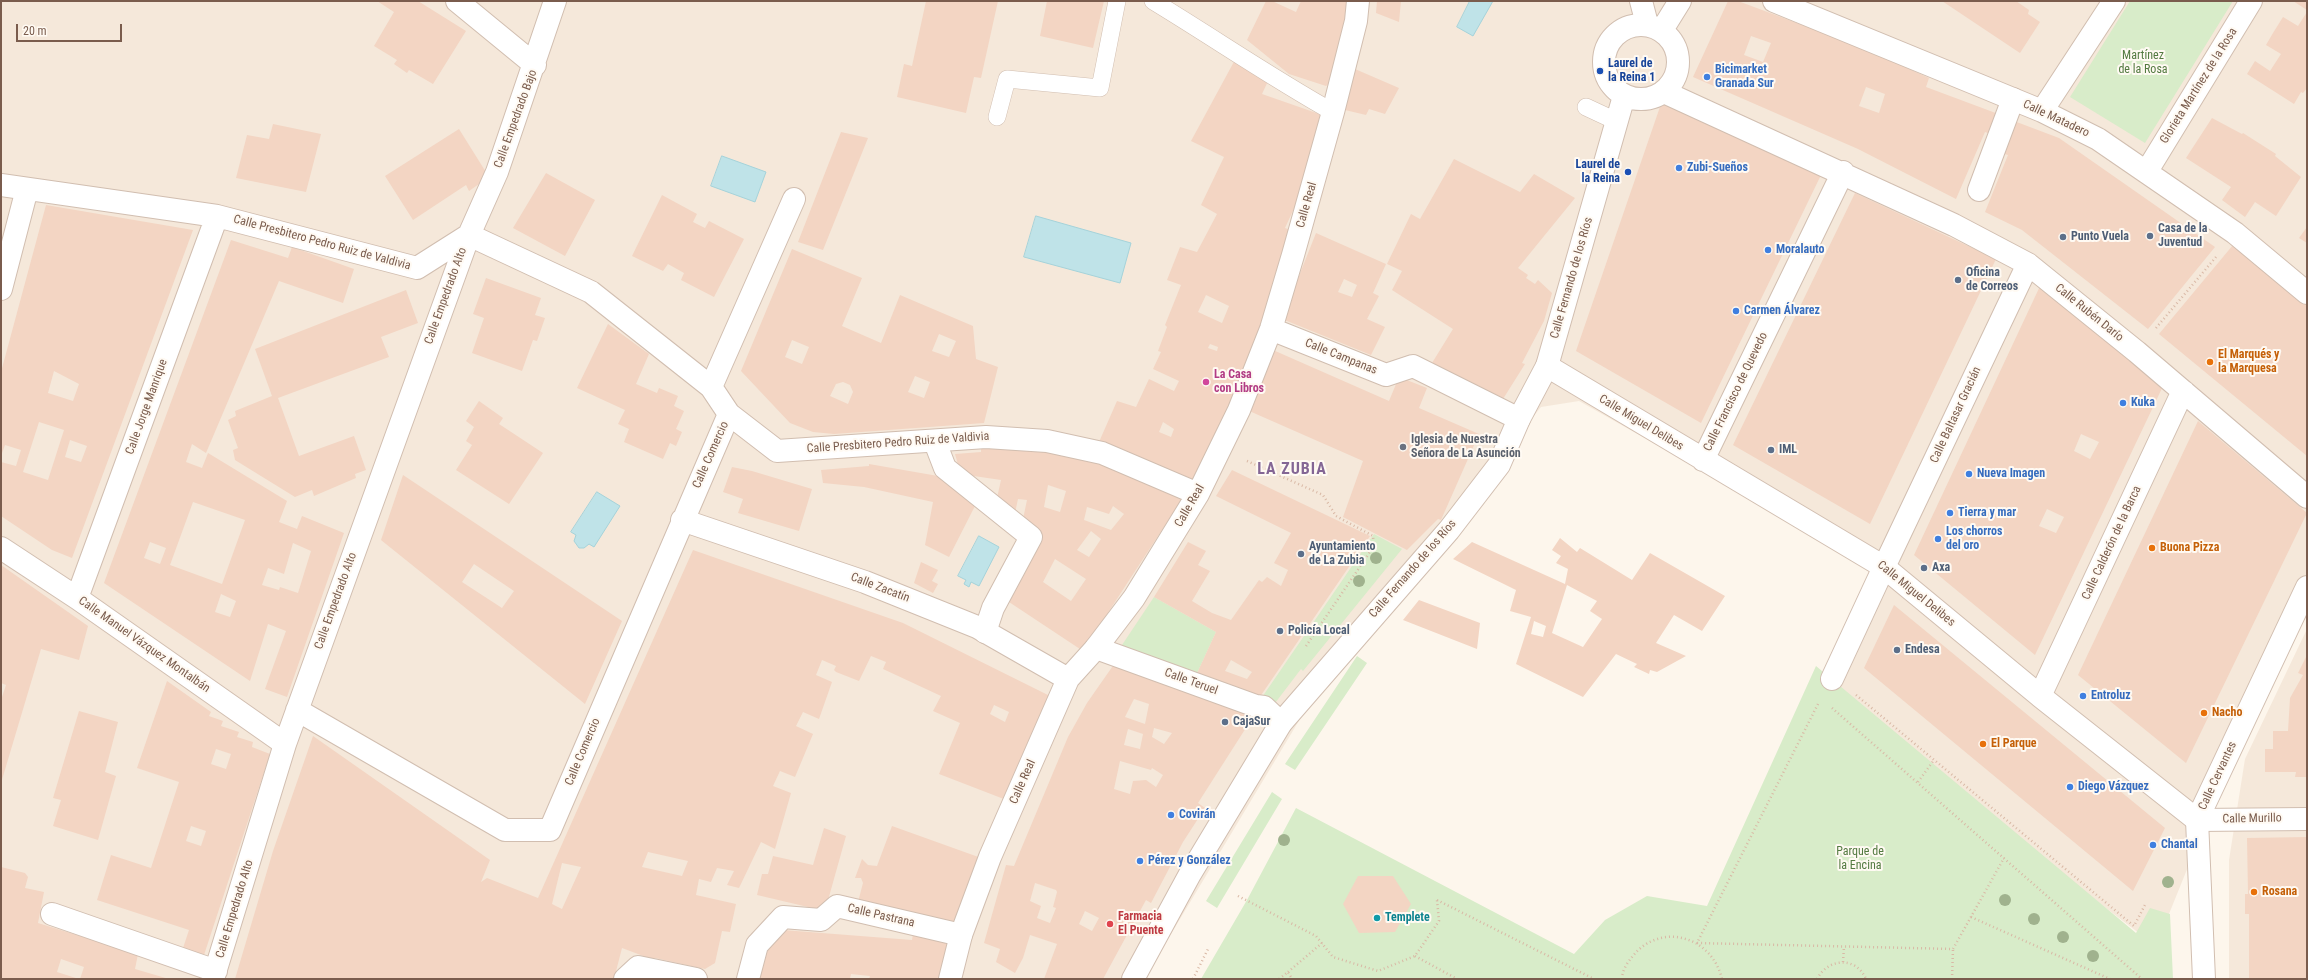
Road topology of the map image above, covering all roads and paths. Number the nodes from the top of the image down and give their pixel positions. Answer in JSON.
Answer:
{"nodes":[{"id":1,"x":457,"y":1,"type":"edge"},
{"id":2,"x":556,"y":1,"type":"edge"},
{"id":3,"x":1116,"y":1,"type":"edge"},
{"id":4,"x":1153,"y":1,"type":"edge"},
{"id":5,"x":1358,"y":1,"type":"edge"},
{"id":6,"x":1641,"y":1,"type":"edge"},
{"id":7,"x":1680,"y":1,"type":"edge"},
{"id":8,"x":1774,"y":1,"type":"edge"},
{"id":9,"x":2114,"y":1,"type":"edge"},
{"id":10,"x":2251,"y":1,"type":"edge"},
{"id":11,"x":1654,"y":27,"type":"junction"},
{"id":12,"x":535,"y":65,"type":"junction"},
{"id":13,"x":1664,"y":92,"type":"junction"},
{"id":14,"x":1624,"y":96,"type":"junction"},
{"id":15,"x":2013,"y":99,"type":"junction"},
{"id":16,"x":1586,"y":107,"type":"dead end"},
{"id":17,"x":2042,"y":111,"type":"junction"},
{"id":18,"x":1333,"y":112,"type":"junction"},
{"id":19,"x":997,"y":117,"type":"dead end"},
{"id":20,"x":1616,"y":121,"type":"junction"},
{"id":21,"x":2146,"y":171,"type":"junction"},
{"id":22,"x":1843,"y":172,"type":"junction"},
{"id":23,"x":1,"y":185,"type":"edge"},
{"id":24,"x":27,"y":189,"type":"junction"},
{"id":25,"x":1979,"y":190,"type":"dead end"},
{"id":26,"x":794,"y":199,"type":"dead end"},
{"id":27,"x":217,"y":216,"type":"junction"},
{"id":28,"x":2235,"y":233,"type":"junction"},
{"id":29,"x":468,"y":234,"type":"junction"},
{"id":30,"x":2028,"y":264,"type":"junction"},
{"id":31,"x":1,"y":289,"type":"edge"},
{"id":32,"x":2307,"y":293,"type":"edge"},
{"id":33,"x":1271,"y":329,"type":"junction"},
{"id":34,"x":2137,"y":352,"type":"junction"},
{"id":35,"x":1547,"y":366,"type":"junction"},
{"id":36,"x":711,"y":387,"type":"junction"},
{"id":37,"x":2183,"y":391,"type":"junction"},
{"id":38,"x":730,"y":414,"type":"junction"},
{"id":39,"x":1519,"y":419,"type":"junction"},
{"id":40,"x":935,"y":442,"type":"junction"},
{"id":41,"x":1220,"y":449,"type":"junction"},
{"id":42,"x":1703,"y":460,"type":"junction"},
{"id":43,"x":1198,"y":494,"type":"junction"},
{"id":44,"x":2307,"y":497,"type":"edge"},
{"id":45,"x":682,"y":520,"type":"junction"},
{"id":46,"x":1,"y":548,"type":"edge"},
{"id":47,"x":1884,"y":567,"type":"junction"},
{"id":48,"x":2307,"y":588,"type":"edge"},
{"id":49,"x":77,"y":598,"type":"junction"},
{"id":50,"x":985,"y":632,"type":"junction"},
{"id":51,"x":1096,"y":648,"type":"junction"},
{"id":52,"x":1304,"y":649,"type":"dead end"},
{"id":53,"x":1832,"y":678,"type":"junction"},
{"id":54,"x":1068,"y":679,"type":"junction"},
{"id":55,"x":2040,"y":696,"type":"junction"},
{"id":56,"x":1820,"y":698,"type":"junction"},
{"id":57,"x":297,"y":710,"type":"junction"},
{"id":58,"x":1281,"y":723,"type":"junction"},
{"id":59,"x":285,"y":744,"type":"junction"},
{"id":60,"x":1934,"y":760,"type":"junction"},
{"id":61,"x":1918,"y":782,"type":"junction"},
{"id":62,"x":2307,"y":819,"type":"edge"},
{"id":63,"x":2197,"y":820,"type":"junction"},
{"id":64,"x":2004,"y":858,"type":"junction"},
{"id":65,"x":1238,"y":896,"type":"dead end"},
{"id":66,"x":2146,"y":903,"type":"dead end"},
{"id":67,"x":52,"y":914,"type":"dead end"},
{"id":68,"x":1971,"y":917,"type":"junction"},
{"id":69,"x":961,"y":935,"type":"junction"},
{"id":70,"x":1322,"y":942,"type":"junction"},
{"id":71,"x":1697,"y":943,"type":"junction"},
{"id":72,"x":1209,"y":947,"type":"dead end"},
{"id":73,"x":1844,"y":947,"type":"junction"},
{"id":74,"x":1953,"y":949,"type":"junction"},
{"id":75,"x":1415,"y":956,"type":"junction"},
{"id":76,"x":1843,"y":962,"type":"junction"},
{"id":77,"x":1288,"y":972,"type":"junction"},
{"id":78,"x":215,"y":975,"type":"edge"},
{"id":79,"x":624,"y":979,"type":"edge"},
{"id":80,"x":696,"y":979,"type":"edge"},
{"id":81,"x":748,"y":979,"type":"edge"},
{"id":82,"x":950,"y":979,"type":"edge"},
{"id":83,"x":1133,"y":979,"type":"edge"},
{"id":84,"x":1193,"y":979,"type":"edge"},
{"id":85,"x":1279,"y":979,"type":"edge"},
{"id":86,"x":1292,"y":979,"type":"edge"},
{"id":87,"x":1457,"y":979,"type":"edge"},
{"id":88,"x":1594,"y":979,"type":"edge"},
{"id":89,"x":1622,"y":979,"type":"edge"},
{"id":90,"x":1722,"y":979,"type":"edge"},
{"id":91,"x":1817,"y":979,"type":"edge"},
{"id":92,"x":1866,"y":979,"type":"edge"},
{"id":93,"x":1952,"y":979,"type":"edge"},
{"id":94,"x":2110,"y":979,"type":"edge"},
{"id":95,"x":2142,"y":979,"type":"edge"},
{"id":96,"x":2204,"y":979,"type":"edge"}],
"edges":[{"from":1,"to":12,"type":"street"},
{"from":2,"to":12,"type":"street","name":"Calle Empedrado Bajo"},
{"from":3,"to":19,"type":"lane"},
{"from":4,"to":18,"type":"lane"},
{"from":5,"to":18,"type":"street","name":"Calle Real"},
{"from":6,"to":11,"type":"street"},
{"from":7,"to":11,"type":"street"},
{"from":8,"to":15,"type":"street","name":"Calle Matadero"},
{"from":9,"to":17,"type":"street"},
{"from":10,"to":21,"type":"street","name":"Glorieta Martínez de la Rosa"},
{"from":11,"to":13,"type":"street"},
{"from":11,"to":14,"type":"street"},
{"from":12,"to":29,"type":"street","name":"Calle Empedrado Bajo"},
{"from":13,"to":14,"type":"street"},
{"from":13,"to":22,"type":"street","name":"Calle Rubén Darío"},
{"from":14,"to":20,"type":"street","name":"Calle Fernando de los Ríos"},
{"from":15,"to":17,"type":"street","name":"Calle Matadero"},
{"from":15,"to":25,"type":"street"},
{"from":16,"to":20,"type":"lane"},
{"from":17,"to":21,"type":"street","name":"Calle Matadero"},
{"from":18,"to":33,"type":"street","name":"Calle Real"},
{"from":20,"to":35,"type":"street","name":"Calle Fernando de los Ríos"},
{"from":21,"to":28,"type":"street","name":"Calle Matadero"},
{"from":22,"to":30,"type":"street","name":"Calle Rubén Darío"},
{"from":22,"to":42,"type":"street","name":"Calle Francisco de Quevedo"},
{"from":23,"to":24,"type":"street","name":"Calle Presbitero Pedro Ruiz de Valdivia"},
{"from":24,"to":27,"type":"street","name":"Calle Presbitero Pedro Ruiz de Valdivia"},
{"from":24,"to":31,"type":"street"},
{"from":26,"to":36,"type":"street"},
{"from":27,"to":29,"type":"street","name":"Calle Presbitero Pedro Ruiz de Valdivia"},
{"from":27,"to":49,"type":"street","name":"Calle Jorge Manrique"},
{"from":28,"to":32,"type":"street","name":"Calle Matadero"},
{"from":28,"to":34,"type":"path"},
{"from":29,"to":36,"type":"street","name":"Calle Presbitero Pedro Ruiz de Valdivia"},
{"from":29,"to":57,"type":"street","name":"Calle Empedrado Alto"},
{"from":30,"to":34,"type":"street","name":"Calle Rubén Darío"},
{"from":30,"to":47,"type":"street","name":"Calle Baltasar Gracián"},
{"from":33,"to":39,"type":"street","name":"Calle Campanas"},
{"from":33,"to":41,"type":"street","name":"Calle Real"},
{"from":34,"to":37,"type":"street","name":"Calle Rubén Darío"},
{"from":35,"to":39,"type":"street","name":"Calle Fernando de los Ríos"},
{"from":35,"to":42,"type":"street","name":"Calle Miguel Delibes"},
{"from":36,"to":38,"type":"street","name":"Calle Presbitero Pedro Ruiz de Valdivia"},
{"from":37,"to":44,"type":"street","name":"Calle Rubén Darío"},
{"from":37,"to":55,"type":"street","name":"Calle Calderón de la Barca"},
{"from":38,"to":40,"type":"street","name":"Calle Presbitero Pedro Ruiz de Valdivia"},
{"from":38,"to":45,"type":"street","name":"Calle Comercio"},
{"from":39,"to":58,"type":"street","name":"Calle Fernando de los Ríos"},
{"from":40,"to":43,"type":"street","name":"Calle Presbitero Pedro Ruiz de Valdivia"},
{"from":40,"to":50,"type":"street"},
{"from":41,"to":43,"type":"street","name":"Calle Real"},
{"from":41,"to":52,"type":"path"},
{"from":42,"to":47,"type":"street","name":"Calle Miguel Delibes"},
{"from":43,"to":51,"type":"street","name":"Calle Real"},
{"from":45,"to":50,"type":"street","name":"Calle Zacatín"},
{"from":45,"to":57,"type":"street","name":"Calle Comercio"},
{"from":46,"to":49,"type":"street","name":"Calle Manuel Vázquez Montalbán"},
{"from":47,"to":53,"type":"street","name":"Calle Baltasar Gracián"},
{"from":47,"to":55,"type":"street","name":"Calle Miguel Delibes"},
{"from":48,"to":63,"type":"street","name":"Calle Cervantes"},
{"from":49,"to":59,"type":"street","name":"Calle Manuel Vázquez Montalbán"},
{"from":50,"to":54,"type":"street","name":"Calle Zacatín"},
{"from":51,"to":54,"type":"street","name":"Calle Real"},
{"from":51,"to":58,"type":"street","name":"Calle Teruel"},
{"from":53,"to":56,"type":"path"},
{"from":53,"to":60,"type":"path"},
{"from":54,"to":69,"type":"street","name":"Calle Real"},
{"from":55,"to":63,"type":"street","name":"Calle Miguel Delibes"},
{"from":56,"to":61,"type":"path"},
{"from":56,"to":71,"type":"path"},
{"from":57,"to":59,"type":"street","name":"Calle Empedrado Alto"},
{"from":58,"to":83,"type":"street","name":"Calle Fernando de los Ríos"},
{"from":59,"to":78,"type":"street","name":"Calle Empedrado Alto"},
{"from":60,"to":61,"type":"path"},
{"from":60,"to":66,"type":"path"},
{"from":61,"to":64,"type":"path"},
{"from":62,"to":63,"type":"street","name":"Calle Murillo"},
{"from":63,"to":96,"type":"street","name":"Calle Cervantes"},
{"from":64,"to":68,"type":"path"},
{"from":64,"to":95,"type":"path"},
{"from":65,"to":70,"type":"path"},
{"from":67,"to":78,"type":"street","name":"Calle Empedrado Alto"},
{"from":68,"to":74,"type":"path"},
{"from":68,"to":94,"type":"path"},
{"from":69,"to":81,"type":"street","name":"Calle Pastrana"},
{"from":69,"to":82,"type":"street","name":"Calle Real"},
{"from":70,"to":75,"type":"path"},
{"from":70,"to":77,"type":"path"},
{"from":71,"to":73,"type":"path"},
{"from":71,"to":89,"type":"path"},
{"from":71,"to":90,"type":"path"},
{"from":72,"to":84,"type":"path"},
{"from":73,"to":74,"type":"path"},
{"from":73,"to":76,"type":"path"},
{"from":74,"to":93,"type":"path"},
{"from":75,"to":87,"type":"path"},
{"from":75,"to":88,"type":"path"},
{"from":76,"to":91,"type":"path"},
{"from":76,"to":92,"type":"path"},
{"from":77,"to":85,"type":"path"},
{"from":77,"to":86,"type":"path"},
{"from":79,"to":80,"type":"street"}]}
